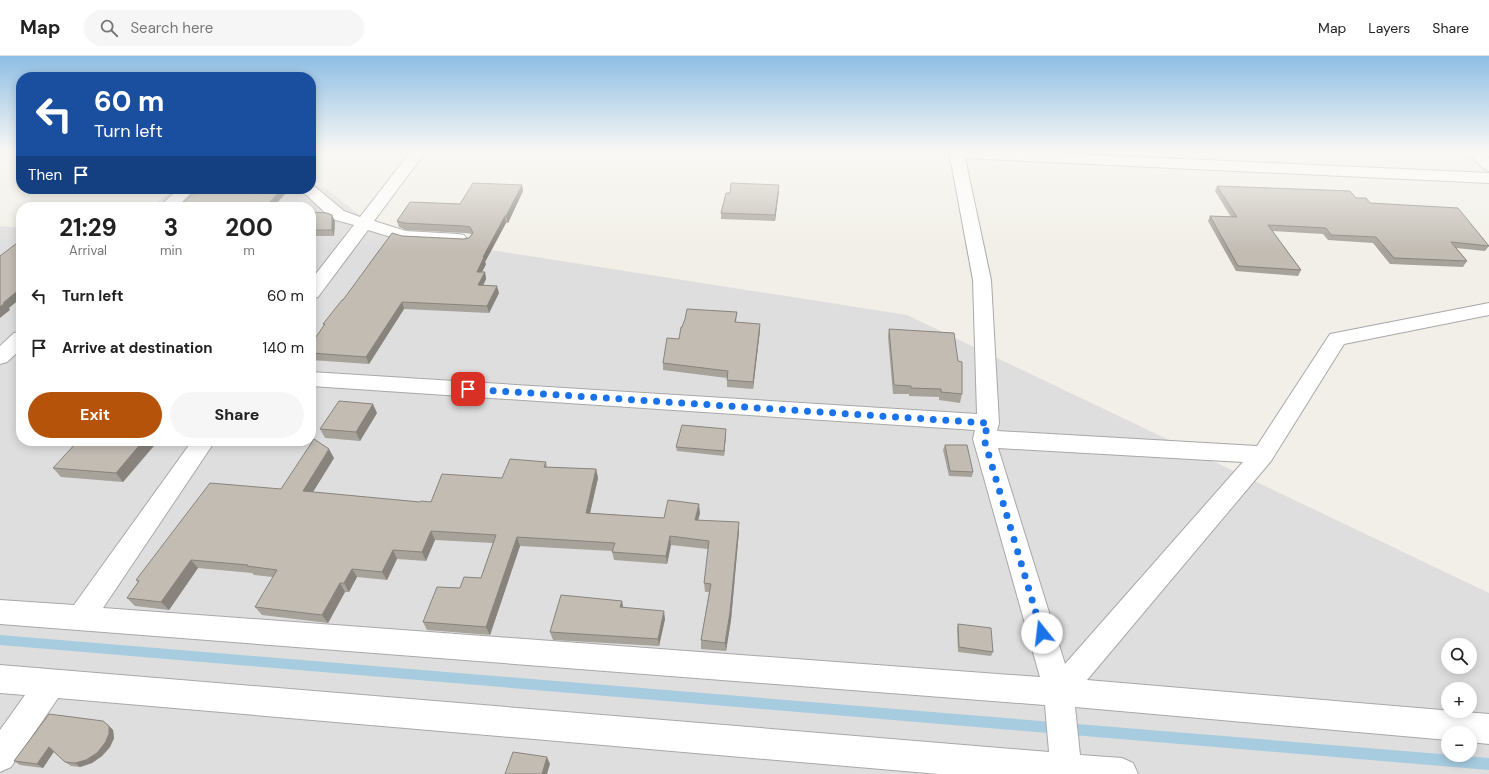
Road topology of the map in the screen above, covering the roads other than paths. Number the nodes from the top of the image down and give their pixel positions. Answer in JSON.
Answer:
{"nodes":[{"id":1,"x":393,"y":185,"type":"edge"},
{"id":2,"x":963,"y":185,"type":"edge"},
{"id":3,"x":181,"y":194,"type":"edge"},
{"id":4,"x":314,"y":194,"type":"edge"},
{"id":5,"x":173,"y":202,"type":"edge"},
{"id":6,"x":364,"y":223,"type":"junction"},
{"id":7,"x":465,"y":240,"type":"edge"},
{"id":8,"x":316,"y":286,"type":"edge"},
{"id":9,"x":1489,"y":309,"type":"edge"},
{"id":10,"x":16,"y":343,"type":"edge"},
{"id":11,"x":0,"y":357,"type":"edge"},
{"id":12,"x":16,"y":359,"type":"edge"},
{"id":13,"x":316,"y":378,"type":"edge"},
{"id":14,"x":986,"y":431,"type":"junction"},
{"id":15,"x":201,"y":446,"type":"edge"},
{"id":16,"x":1264,"y":455,"type":"junction"},
{"id":17,"x":0,"y":612,"type":"edge"},
{"id":18,"x":81,"y":618,"type":"junction"},
{"id":19,"x":0,"y":679,"type":"edge"},
{"id":20,"x":50,"y":684,"type":"junction"},
{"id":21,"x":1060,"y":701,"type":"junction"},
{"id":22,"x":1489,"y":729,"type":"edge"},
{"id":23,"x":0,"y":756,"type":"edge"},
{"id":24,"x":1065,"y":765,"type":"edge"},
{"id":25,"x":1122,"y":774,"type":"edge"}],
"edges":[{"from":1,"to":6,"type":"street"},
{"from":2,"to":14,"type":"street"},
{"from":3,"to":5,"type":"street"},
{"from":4,"to":6,"type":"street"},
{"from":6,"to":7,"type":"street"},
{"from":6,"to":8,"type":"street"},
{"from":9,"to":16,"type":"street"},
{"from":10,"to":11,"type":"street"},
{"from":11,"to":12,"type":"street"},
{"from":13,"to":14,"type":"street"},
{"from":14,"to":16,"type":"street"},
{"from":14,"to":21,"type":"street"},
{"from":15,"to":18,"type":"street"},
{"from":16,"to":21,"type":"street"},
{"from":17,"to":18,"type":"street"},
{"from":18,"to":21,"type":"street"},
{"from":19,"to":20,"type":"street"},
{"from":20,"to":23,"type":"street"},
{"from":20,"to":24,"type":"street"},
{"from":21,"to":22,"type":"street"},
{"from":21,"to":24,"type":"street"},
{"from":24,"to":25,"type":"street"}]}
